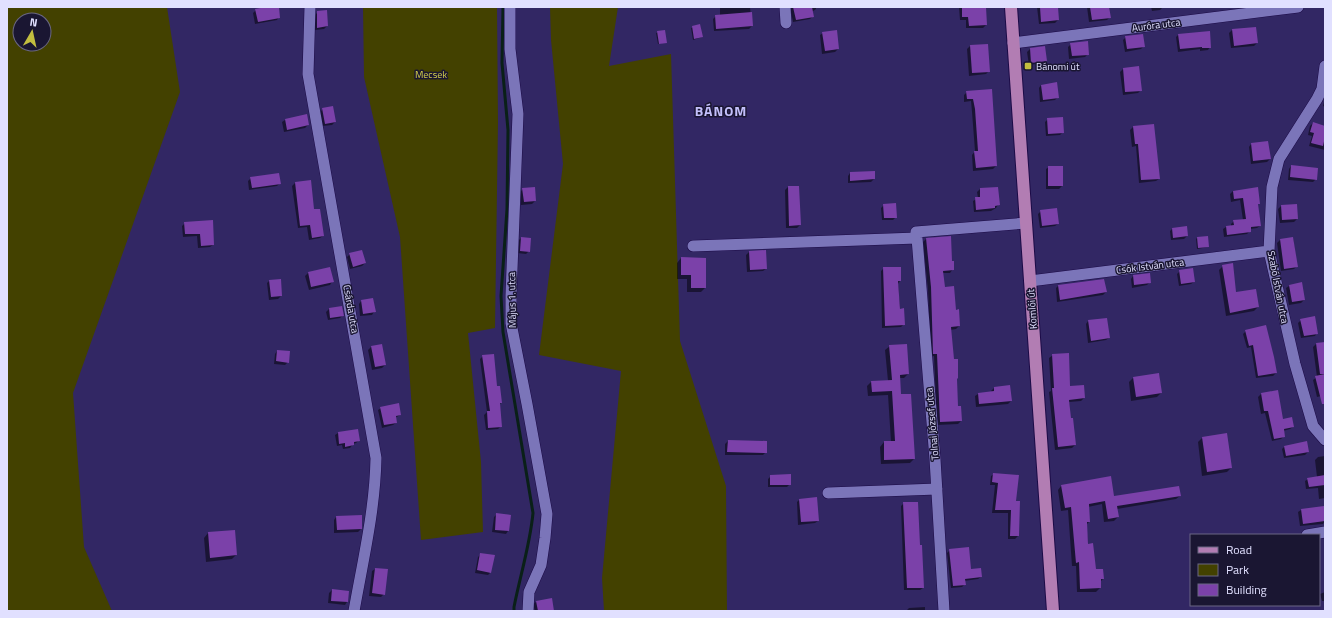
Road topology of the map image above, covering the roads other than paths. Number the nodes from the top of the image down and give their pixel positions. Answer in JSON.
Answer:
{"nodes":[{"id":1,"x":310,"y":7,"type":"edge"},
{"id":2,"x":510,"y":7,"type":"edge"},
{"id":3,"x":785,"y":7,"type":"edge"},
{"id":4,"x":1011,"y":7,"type":"edge"},
{"id":5,"x":1298,"y":7,"type":"edge"},
{"id":6,"x":786,"y":23,"type":"dead end"},
{"id":7,"x":1013,"y":43,"type":"junction"},
{"id":8,"x":1325,"y":66,"type":"edge"},
{"id":9,"x":1026,"y":223,"type":"junction"},
{"id":10,"x":917,"y":238,"type":"junction"},
{"id":11,"x":693,"y":246,"type":"dead end"},
{"id":12,"x":1270,"y":251,"type":"junction"},
{"id":13,"x":1030,"y":281,"type":"junction"},
{"id":14,"x":1325,"y":440,"type":"edge"},
{"id":15,"x":937,"y":489,"type":"junction"},
{"id":16,"x":828,"y":494,"type":"dead end"},
{"id":17,"x":1325,"y":532,"type":"edge"},
{"id":18,"x":1313,"y":534,"type":"edge"},
{"id":19,"x":354,"y":611,"type":"edge"},
{"id":20,"x":528,"y":611,"type":"edge"},
{"id":21,"x":944,"y":611,"type":"edge"},
{"id":22,"x":1053,"y":611,"type":"edge"}],
"edges":[{"from":1,"to":19,"type":"street","name":"Csárda utca"},
{"from":2,"to":20,"type":"street","name":"Május 1. utca"},
{"from":3,"to":6,"type":"street"},
{"from":4,"to":7,"type":"main road","name":"Komlói út"},
{"from":5,"to":7,"type":"street","name":"Auróra utca"},
{"from":7,"to":9,"type":"main road","name":"Komlói út"},
{"from":8,"to":12,"type":"street","name":"Szabó István utca"},
{"from":9,"to":10,"type":"street"},
{"from":9,"to":13,"type":"main road","name":"Komlói út"},
{"from":10,"to":11,"type":"street"},
{"from":10,"to":15,"type":"street","name":"Tolnai József utca"},
{"from":12,"to":13,"type":"street","name":"Csók István utca"},
{"from":12,"to":14,"type":"street","name":"Szabó István utca"},
{"from":13,"to":22,"type":"main road","name":"Komlói út"},
{"from":15,"to":16,"type":"street"},
{"from":15,"to":21,"type":"street","name":"Tolnai József utca"},
{"from":17,"to":18,"type":"street"}]}
